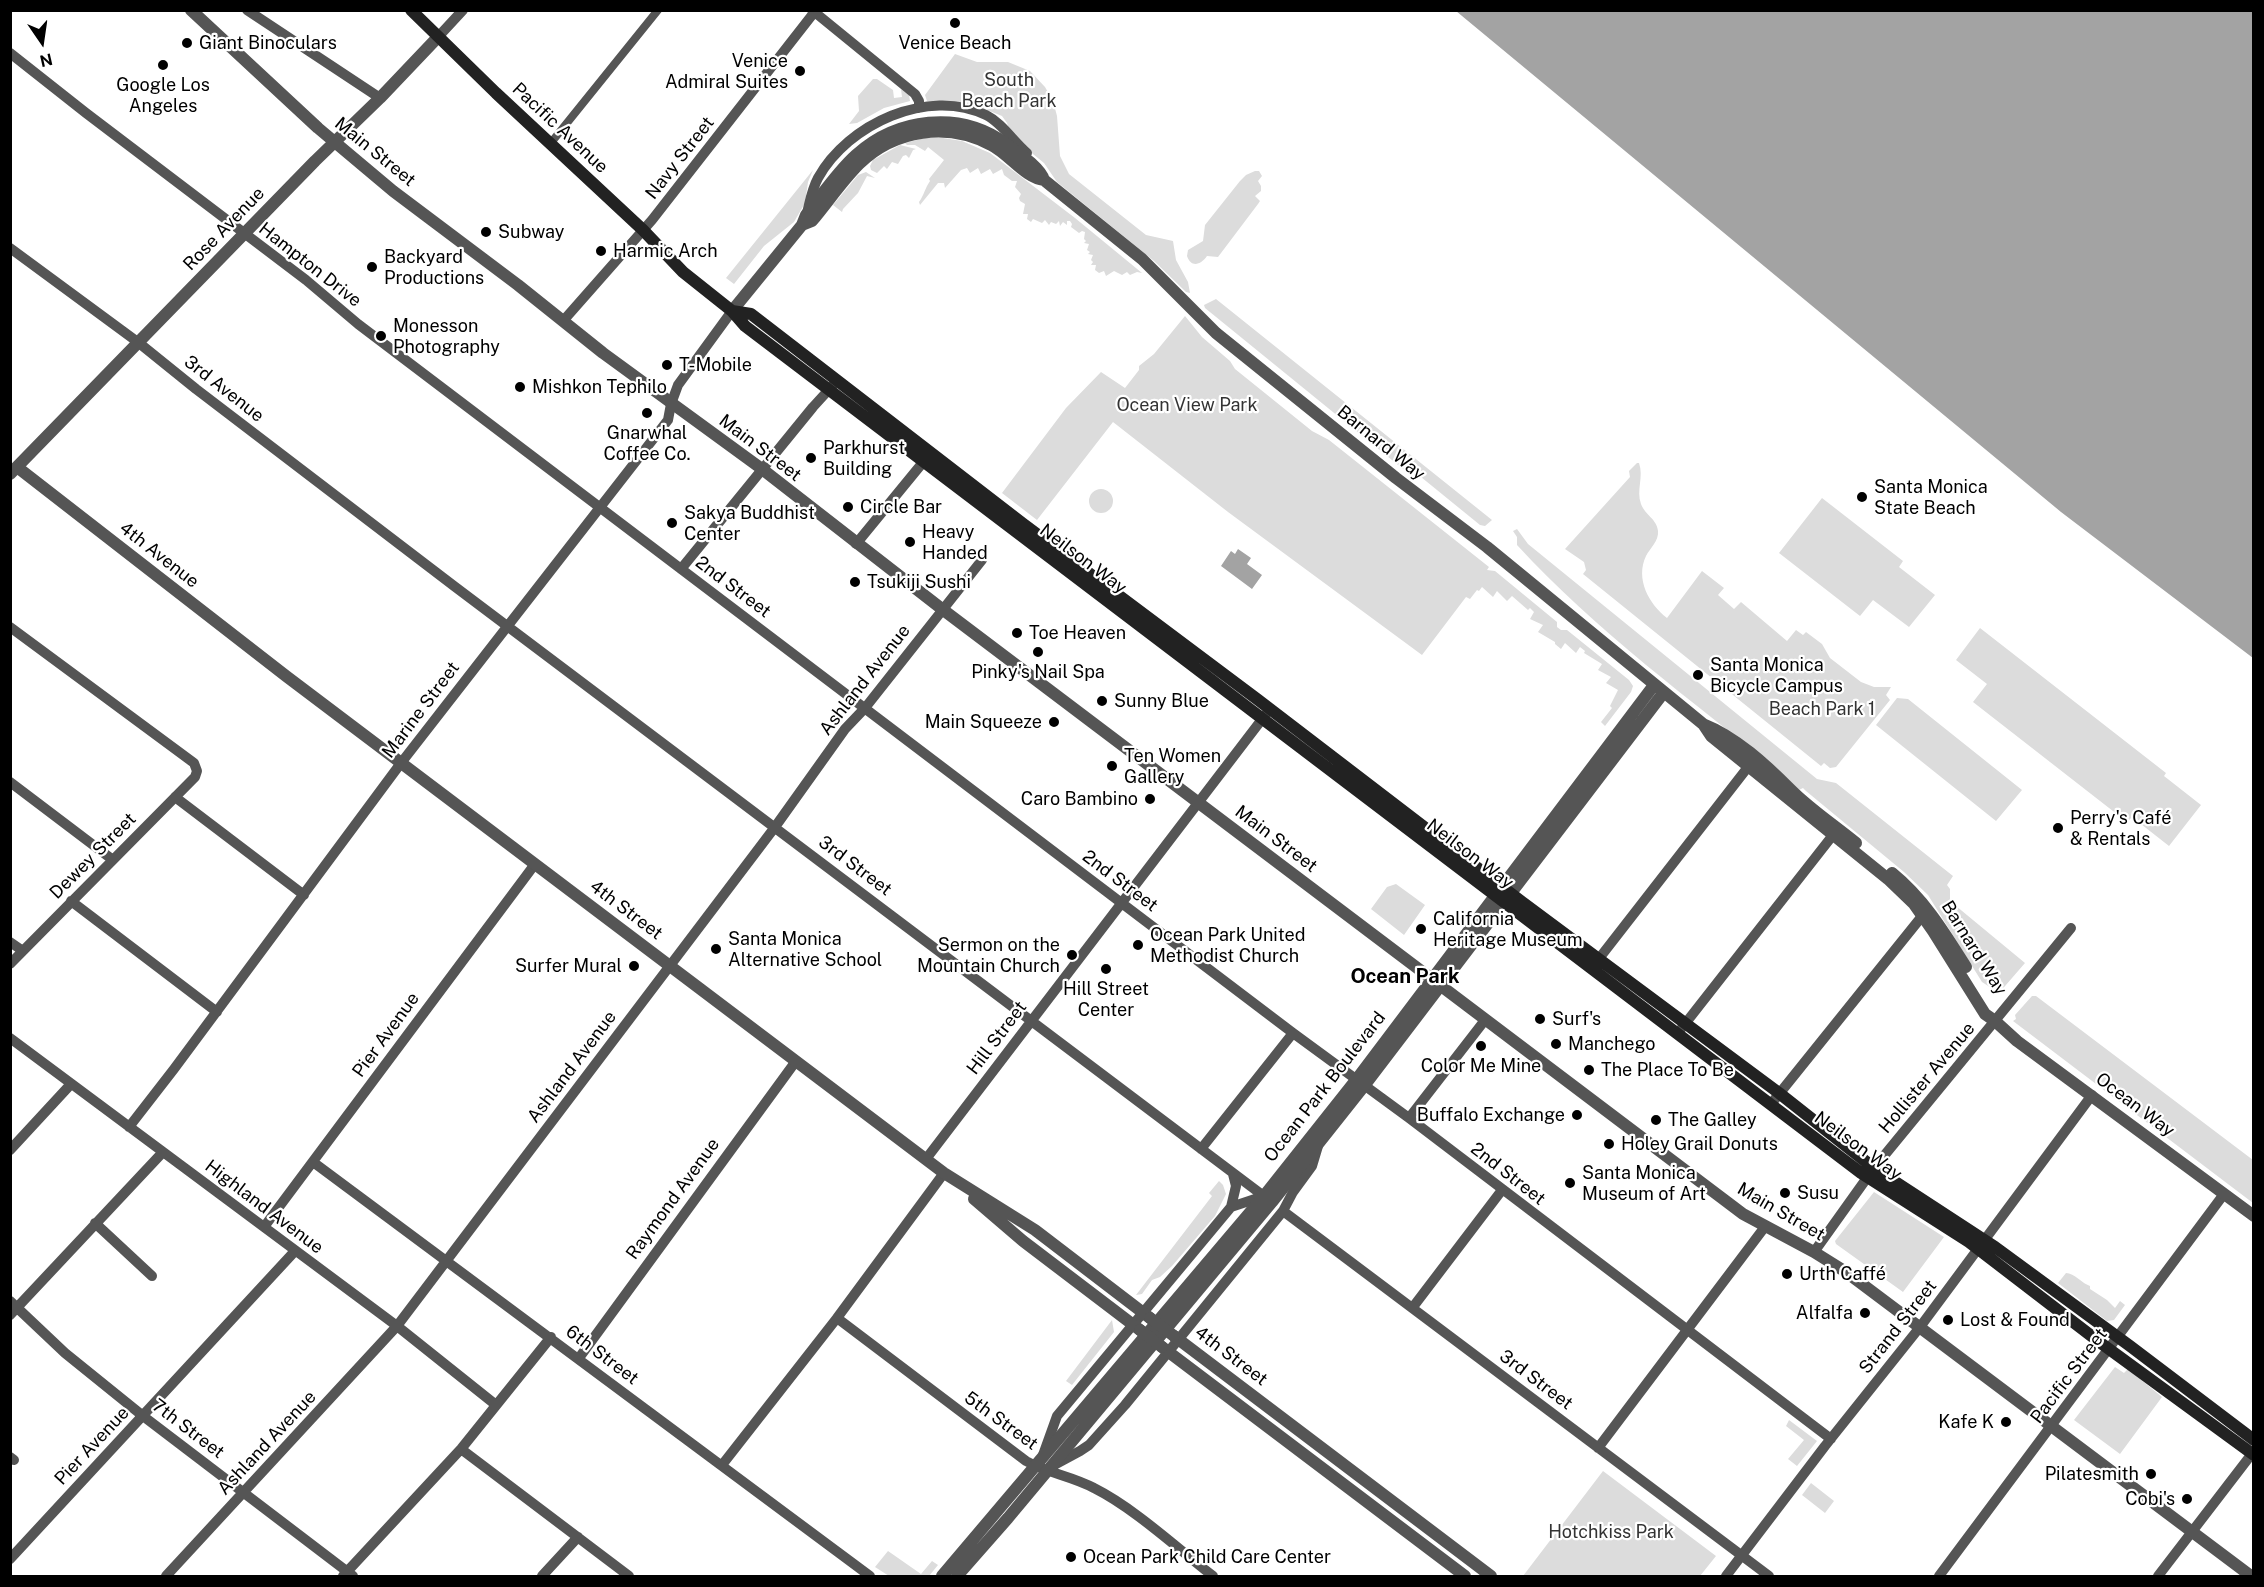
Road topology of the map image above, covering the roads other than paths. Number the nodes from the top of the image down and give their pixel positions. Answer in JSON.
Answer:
{"nodes":[{"id":1,"x":191,"y":10,"type":"edge"},
{"id":2,"x":248,"y":10,"type":"edge"},
{"id":3,"x":411,"y":10,"type":"edge"},
{"id":4,"x":463,"y":10,"type":"edge"},
{"id":5,"x":658,"y":10,"type":"edge"},
{"id":6,"x":814,"y":11,"type":"edge"},
{"id":7,"x":438,"y":37,"type":"junction"},
{"id":8,"x":10,"y":53,"type":"edge"},
{"id":9,"x":380,"y":98,"type":"junction"},
{"id":10,"x":919,"y":108,"type":"junction"},
{"id":11,"x":335,"y":142,"type":"junction"},
{"id":12,"x":550,"y":144,"type":"junction"},
{"id":13,"x":1037,"y":167,"type":"junction"},
{"id":14,"x":1044,"y":180,"type":"junction"},
{"id":15,"x":804,"y":220,"type":"junction"},
{"id":16,"x":643,"y":230,"type":"junction"},
{"id":17,"x":245,"y":234,"type":"junction"},
{"id":18,"x":10,"y":248,"type":"edge"},
{"id":19,"x":683,"y":272,"type":"joint"},
{"id":20,"x":732,"y":311,"type":"junction"},
{"id":21,"x":563,"y":321,"type":"junction"},
{"id":22,"x":139,"y":343,"type":"junction"},
{"id":23,"x":833,"y":385,"type":"junction"},
{"id":24,"x":671,"y":404,"type":"junction"},
{"id":25,"x":534,"y":456,"type":"joint"},
{"id":26,"x":927,"y":457,"type":"junction"},
{"id":27,"x":13,"y":468,"type":"edge"},
{"id":28,"x":762,"y":469,"type":"junction"},
{"id":29,"x":598,"y":507,"type":"junction"},
{"id":30,"x":856,"y":544,"type":"junction"},
{"id":31,"x":417,"y":557,"type":"joint"},
{"id":32,"x":982,"y":560,"type":"dead end"},
{"id":33,"x":681,"y":569,"type":"junction"},
{"id":34,"x":942,"y":609,"type":"junction"},
{"id":35,"x":507,"y":625,"type":"junction"},
{"id":36,"x":10,"y":627,"type":"edge"},
{"id":37,"x":286,"y":676,"type":"joint"},
{"id":38,"x":1659,"y":689,"type":"junction"},
{"id":39,"x":865,"y":708,"type":"junction"},
{"id":40,"x":1266,"y":713,"type":"junction"},
{"id":41,"x":1703,"y":724,"type":"junction"},
{"id":42,"x":401,"y":763,"type":"junction"},
{"id":43,"x":1748,"y":767,"type":"junction"},
{"id":44,"x":10,"y":782,"type":"edge"},
{"id":45,"x":175,"y":797,"type":"junction"},
{"id":46,"x":1197,"y":802,"type":"junction"},
{"id":47,"x":775,"y":826,"type":"junction"},
{"id":48,"x":1833,"y":835,"type":"junction"},
{"id":49,"x":113,"y":860,"type":"junction"},
{"id":50,"x":535,"y":864,"type":"junction"},
{"id":51,"x":1503,"y":894,"type":"junction"},
{"id":52,"x":304,"y":895,"type":"junction"},
{"id":53,"x":71,"y":901,"type":"junction"},
{"id":54,"x":1120,"y":903,"type":"junction"},
{"id":55,"x":1923,"y":915,"type":"junction"},
{"id":56,"x":2071,"y":928,"type":"dead end"},
{"id":57,"x":10,"y":942,"type":"edge"},
{"id":58,"x":23,"y":951,"type":"junction"},
{"id":59,"x":1595,"y":963,"type":"junction"},
{"id":60,"x":10,"y":964,"type":"edge"},
{"id":61,"x":669,"y":965,"type":"junction"},
{"id":62,"x":1436,"y":982,"type":"junction"},
{"id":63,"x":217,"y":1012,"type":"junction"},
{"id":64,"x":1031,"y":1020,"type":"junction"},
{"id":65,"x":1485,"y":1020,"type":"junction"},
{"id":66,"x":1995,"y":1021,"type":"junction"},
{"id":67,"x":1681,"y":1029,"type":"junction"},
{"id":68,"x":1293,"y":1033,"type":"junction"},
{"id":69,"x":10,"y":1038,"type":"edge"},
{"id":70,"x":796,"y":1061,"type":"junction"},
{"id":71,"x":1360,"y":1083,"type":"junction"},
{"id":72,"x":70,"y":1084,"type":"junction"},
{"id":73,"x":1779,"y":1093,"type":"junction"},
{"id":74,"x":2092,"y":1095,"type":"junction"},
{"id":75,"x":1771,"y":1104,"type":"junction"},
{"id":76,"x":1409,"y":1118,"type":"junction"},
{"id":77,"x":129,"y":1127,"type":"junction"},
{"id":78,"x":1320,"y":1143,"type":"junction"},
{"id":79,"x":1202,"y":1149,"type":"junction"},
{"id":80,"x":10,"y":1150,"type":"edge"},
{"id":81,"x":163,"y":1152,"type":"junction"},
{"id":82,"x":926,"y":1159,"type":"junction"},
{"id":83,"x":313,"y":1162,"type":"junction"},
{"id":84,"x":944,"y":1173,"type":"junction"},
{"id":85,"x":1233,"y":1173,"type":"junction"},
{"id":86,"x":1871,"y":1173,"type":"junction"},
{"id":87,"x":1502,"y":1190,"type":"junction"},
{"id":88,"x":2224,"y":1194,"type":"junction"},
{"id":89,"x":1268,"y":1199,"type":"junction"},
{"id":90,"x":1231,"y":1207,"type":"junction"},
{"id":91,"x":1283,"y":1211,"type":"junction"},
{"id":92,"x":2253,"y":1216,"type":"edge"},
{"id":93,"x":95,"y":1223,"type":"junction"},
{"id":94,"x":264,"y":1227,"type":"junction"},
{"id":95,"x":1764,"y":1227,"type":"junction"},
{"id":96,"x":1981,"y":1244,"type":"junction"},
{"id":97,"x":295,"y":1251,"type":"junction"},
{"id":98,"x":1814,"y":1252,"type":"junction"},
{"id":99,"x":447,"y":1261,"type":"junction"},
{"id":100,"x":152,"y":1276,"type":"dead end"},
{"id":101,"x":1413,"y":1307,"type":"junction"},
{"id":102,"x":13,"y":1308,"type":"edge"},
{"id":103,"x":1147,"y":1315,"type":"junction"},
{"id":104,"x":837,"y":1318,"type":"junction"},
{"id":105,"x":397,"y":1326,"type":"junction"},
{"id":106,"x":1920,"y":1327,"type":"junction"},
{"id":107,"x":1137,"y":1328,"type":"junction"},
{"id":108,"x":1686,"y":1330,"type":"junction"},
{"id":109,"x":551,"y":1337,"type":"junction"},
{"id":110,"x":1177,"y":1338,"type":"junction"},
{"id":111,"x":2113,"y":1344,"type":"junction"},
{"id":112,"x":1166,"y":1350,"type":"junction"},
{"id":113,"x":579,"y":1358,"type":"junction"},
{"id":114,"x":496,"y":1405,"type":"junction"},
{"id":115,"x":143,"y":1416,"type":"junction"},
{"id":116,"x":2052,"y":1426,"type":"junction"},
{"id":117,"x":1831,"y":1439,"type":"junction"},
{"id":118,"x":2253,"y":1440,"type":"edge"},
{"id":119,"x":1598,"y":1448,"type":"junction"},
{"id":120,"x":461,"y":1449,"type":"junction"},
{"id":121,"x":2253,"y":1453,"type":"edge"},
{"id":122,"x":722,"y":1465,"type":"junction"},
{"id":123,"x":1044,"y":1465,"type":"junction"},
{"id":124,"x":244,"y":1492,"type":"junction"},
{"id":125,"x":2192,"y":1533,"type":"junction"},
{"id":126,"x":578,"y":1537,"type":"junction"},
{"id":127,"x":1742,"y":1556,"type":"junction"},
{"id":128,"x":10,"y":1559,"type":"edge"},
{"id":129,"x":347,"y":1575,"type":"edge"},
{"id":130,"x":166,"y":1576,"type":"edge"},
{"id":131,"x":542,"y":1576,"type":"edge"},
{"id":132,"x":629,"y":1576,"type":"edge"},
{"id":133,"x":870,"y":1576,"type":"edge"},
{"id":134,"x":944,"y":1576,"type":"edge"},
{"id":135,"x":957,"y":1576,"type":"edge"},
{"id":136,"x":1213,"y":1576,"type":"edge"},
{"id":137,"x":1465,"y":1576,"type":"edge"},
{"id":138,"x":1491,"y":1576,"type":"edge"},
{"id":139,"x":1726,"y":1576,"type":"edge"},
{"id":140,"x":1768,"y":1576,"type":"edge"},
{"id":141,"x":1939,"y":1576,"type":"edge"},
{"id":142,"x":2158,"y":1576,"type":"edge"},
{"id":143,"x":2251,"y":1576,"type":"edge"}],
"edges":[{"from":1,"to":11,"type":"street","name":"Main Street"},
{"from":2,"to":9,"type":"street"},
{"from":3,"to":7,"type":"main road","name":"Pacific Avenue"},
{"from":4,"to":7,"type":"street","name":"Rose Avenue"},
{"from":5,"to":12,"type":"street"},
{"from":6,"to":10,"type":"street"},
{"from":6,"to":16,"type":"street","name":"Navy Street"},
{"from":7,"to":9,"type":"street","name":"Rose Avenue"},
{"from":7,"to":12,"type":"main road","name":"Pacific Avenue"},
{"from":8,"to":17,"type":"street","name":"Hampton Drive"},
{"from":9,"to":11,"type":"street","name":"Rose Avenue"},
{"from":10,"to":13,"type":"street","name":"Barnard Way"},
{"from":10,"to":15,"type":"street","name":"Barnard Way"},
{"from":11,"to":17,"type":"street","name":"Rose Avenue"},
{"from":11,"to":21,"type":"street","name":"Main Street"},
{"from":12,"to":16,"type":"main road","name":"Pacific Avenue"},
{"from":13,"to":14,"type":"street","name":"Barnard Way"},
{"from":13,"to":15,"type":"street","name":"Barnard Way"},
{"from":14,"to":15,"type":"street","name":"Barnard Way"},
{"from":14,"to":38,"type":"street","name":"Barnard Way"},
{"from":15,"to":20,"type":"street","name":"Barnard Way"},
{"from":16,"to":19,"type":"main road","name":"Pacific Avenue"},
{"from":16,"to":21,"type":"street","name":"Navy Street"},
{"from":17,"to":22,"type":"street","name":"Rose Avenue"},
{"from":17,"to":25,"type":"street","name":"Hampton Drive"},
{"from":18,"to":22,"type":"street","name":"3rd Avenue"},
{"from":19,"to":20,"type":"main road","name":"Neilson Way"},
{"from":20,"to":23,"type":"main road","name":"Neilson Way"},
{"from":20,"to":24,"type":"street","name":"Marine Street"},
{"from":21,"to":24,"type":"street","name":"Main Street"},
{"from":22,"to":27,"type":"street","name":"Rose Avenue"},
{"from":22,"to":31,"type":"street","name":"3rd Avenue"},
{"from":23,"to":26,"type":"main road","name":"Neilson Way"},
{"from":23,"to":28,"type":"street"},
{"from":24,"to":28,"type":"street","name":"Main Street"},
{"from":24,"to":29,"type":"street","name":"Marine Street"},
{"from":25,"to":29,"type":"street","name":"2nd Street"},
{"from":26,"to":30,"type":"street"},
{"from":26,"to":40,"type":"main road","name":"Neilson Way"},
{"from":27,"to":37,"type":"street","name":"4th Avenue"},
{"from":28,"to":30,"type":"street","name":"Main Street"},
{"from":28,"to":33,"type":"street"},
{"from":29,"to":33,"type":"street","name":"2nd Street"},
{"from":29,"to":35,"type":"street","name":"Marine Street"},
{"from":30,"to":34,"type":"street","name":"Main Street"},
{"from":31,"to":35,"type":"street","name":"3rd Street"},
{"from":32,"to":34,"type":"street","name":"Ashland Avenue"},
{"from":33,"to":39,"type":"street","name":"2nd Street"},
{"from":34,"to":39,"type":"street","name":"Ashland Avenue"},
{"from":34,"to":46,"type":"street","name":"Main Street"},
{"from":35,"to":42,"type":"street","name":"Marine Street"},
{"from":35,"to":47,"type":"street","name":"3rd Street"},
{"from":36,"to":45,"type":"street","name":"Dewey Street"},
{"from":37,"to":42,"type":"street","name":"4th Street"},
{"from":38,"to":41,"type":"street","name":"Barnard Way"},
{"from":38,"to":51,"type":"street","name":"Ocean Park Boulevard"},
{"from":39,"to":47,"type":"street","name":"Ashland Avenue"},
{"from":39,"to":54,"type":"street","name":"2nd Street"},
{"from":40,"to":46,"type":"street","name":"Hill Street"},
{"from":40,"to":51,"type":"main road","name":"Neilson Way"},
{"from":41,"to":43,"type":"street","name":"Barnard Way"},
{"from":41,"to":66,"type":"street","name":"Barnard Way"},
{"from":42,"to":50,"type":"street","name":"4th Street"},
{"from":42,"to":52,"type":"street","name":"Marine Street"},
{"from":43,"to":48,"type":"street","name":"Barnard Way"},
{"from":43,"to":59,"type":"street"},
{"from":44,"to":49,"type":"street"},
{"from":45,"to":49,"type":"street","name":"Dewey Street"},
{"from":45,"to":52,"type":"street"},
{"from":46,"to":54,"type":"street","name":"Hill Street"},
{"from":46,"to":62,"type":"street","name":"Main Street"},
{"from":47,"to":61,"type":"street","name":"Ashland Avenue"},
{"from":47,"to":64,"type":"street","name":"3rd Street"},
{"from":48,"to":55,"type":"street","name":"Barnard Way"},
{"from":48,"to":67,"type":"street"},
{"from":49,"to":53,"type":"street","name":"Dewey Street"},
{"from":50,"to":61,"type":"street","name":"4th Street"},
{"from":50,"to":83,"type":"street","name":"Pier Avenue"},
{"from":51,"to":59,"type":"main road","name":"Neilson Way"},
{"from":51,"to":62,"type":"street","name":"Ocean Park Boulevard"},
{"from":52,"to":63,"type":"street","name":"Marine Street"},
{"from":53,"to":58,"type":"street","name":"Dewey Street"},
{"from":53,"to":63,"type":"street"},
{"from":54,"to":64,"type":"street","name":"Hill Street"},
{"from":54,"to":68,"type":"street","name":"2nd Street"},
{"from":55,"to":66,"type":"street","name":"Barnard Way"},
{"from":55,"to":73,"type":"street"},
{"from":56,"to":66,"type":"street","name":"Hollister Avenue"},
{"from":57,"to":58,"type":"street"},
{"from":58,"to":60,"type":"street","name":"Dewey Street"},
{"from":59,"to":67,"type":"main road","name":"Neilson Way"},
{"from":61,"to":70,"type":"street","name":"4th Street"},
{"from":61,"to":99,"type":"street","name":"Ashland Avenue"},
{"from":62,"to":65,"type":"street","name":"Main Street"},
{"from":62,"to":71,"type":"street","name":"Ocean Park Boulevard"},
{"from":63,"to":77,"type":"street","name":"Marine Street"},
{"from":64,"to":79,"type":"street","name":"3rd Street"},
{"from":64,"to":82,"type":"street","name":"Hill Street"},
{"from":65,"to":76,"type":"street"},
{"from":65,"to":95,"type":"street","name":"Main Street"},
{"from":66,"to":74,"type":"street","name":"Ocean Way"},
{"from":66,"to":86,"type":"street","name":"Hollister Avenue"},
{"from":67,"to":73,"type":"main road","name":"Neilson Way"},
{"from":67,"to":75,"type":"main road","name":"Neilson Way"},
{"from":68,"to":71,"type":"street","name":"2nd Street"},
{"from":68,"to":79,"type":"street"},
{"from":69,"to":72,"type":"street","name":"Highland Avenue"},
{"from":70,"to":82,"type":"street","name":"4th Street"},
{"from":70,"to":113,"type":"street","name":"Raymond Avenue"},
{"from":71,"to":76,"type":"street","name":"2nd Street"},
{"from":71,"to":78,"type":"street","name":"Ocean Park Boulevard"},
{"from":71,"to":89,"type":"street","name":"Ocean Park Boulevard"},
{"from":72,"to":77,"type":"street","name":"Highland Avenue"},
{"from":72,"to":80,"type":"street"},
{"from":73,"to":75,"type":"street"},
{"from":73,"to":86,"type":"main road","name":"Neilson Way"},
{"from":74,"to":88,"type":"street","name":"Ocean Way"},
{"from":74,"to":96,"type":"street","name":"Strand Street"},
{"from":75,"to":86,"type":"main road","name":"Neilson Way"},
{"from":76,"to":87,"type":"street","name":"2nd Street"},
{"from":77,"to":81,"type":"street","name":"Highland Avenue"},
{"from":78,"to":89,"type":"street","name":"Ocean Park Boulevard"},
{"from":78,"to":91,"type":"street","name":"Ocean Park Boulevard"},
{"from":79,"to":85,"type":"street","name":"3rd Street"},
{"from":81,"to":93,"type":"street"},
{"from":81,"to":94,"type":"street","name":"Highland Avenue"},
{"from":82,"to":84,"type":"street","name":"4th Street"},
{"from":83,"to":94,"type":"street","name":"Pier Avenue"},
{"from":83,"to":99,"type":"street","name":"6th Street"},
{"from":84,"to":103,"type":"street","name":"4th Street"},
{"from":84,"to":104,"type":"street"},
{"from":84,"to":107,"type":"street","name":"4th Street"},
{"from":85,"to":89,"type":"street","name":"3rd Street"},
{"from":85,"to":90,"type":"street"},
{"from":86,"to":96,"type":"main road","name":"Neilson Way"},
{"from":86,"to":98,"type":"street","name":"Hollister Avenue"},
{"from":87,"to":101,"type":"street"},
{"from":87,"to":108,"type":"street","name":"2nd Street"},
{"from":88,"to":92,"type":"street","name":"Ocean Way"},
{"from":88,"to":111,"type":"street","name":"Pacific Street"},
{"from":89,"to":90,"type":"street"},
{"from":89,"to":123,"type":"street","name":"Ocean Park Boulevard"},
{"from":90,"to":103,"type":"street","name":"Ocean Park Boulevard"},
{"from":91,"to":101,"type":"street","name":"3rd Street"},
{"from":91,"to":110,"type":"street","name":"Ocean Park Boulevard"},
{"from":93,"to":100,"type":"street"},
{"from":93,"to":102,"type":"street"},
{"from":94,"to":97,"type":"street","name":"Highland Avenue"},
{"from":95,"to":98,"type":"street","name":"Main Street"},
{"from":95,"to":108,"type":"street"},
{"from":96,"to":106,"type":"street","name":"Strand Street"},
{"from":96,"to":111,"type":"main road","name":"Neilson Way"},
{"from":97,"to":105,"type":"street","name":"Highland Avenue"},
{"from":97,"to":115,"type":"street","name":"Pier Avenue"},
{"from":98,"to":106,"type":"street","name":"Main Street"},
{"from":99,"to":105,"type":"street","name":"Ashland Avenue"},
{"from":99,"to":109,"type":"street","name":"6th Street"},
{"from":101,"to":119,"type":"street","name":"3rd Street"},
{"from":102,"to":115,"type":"street","name":"7th Street"},
{"from":103,"to":107,"type":"street","name":"Ocean Park Boulevard"},
{"from":103,"to":110,"type":"street","name":"4th Street","bridge":true},
{"from":104,"to":122,"type":"street"},
{"from":104,"to":123,"type":"street","name":"5th Street"},
{"from":105,"to":114,"type":"street","name":"Highland Avenue"},
{"from":105,"to":124,"type":"street","name":"Ashland Avenue"},
{"from":106,"to":116,"type":"street","name":"Main Street"},
{"from":106,"to":117,"type":"street","name":"Strand Street"},
{"from":107,"to":112,"type":"street","name":"4th Street","bridge":true},
{"from":107,"to":123,"type":"street","name":"Ocean Park Boulevard"},
{"from":108,"to":117,"type":"street","name":"2nd Street"},
{"from":108,"to":119,"type":"street"},
{"from":109,"to":113,"type":"street","name":"6th Street"},
{"from":109,"to":114,"type":"street"},
{"from":110,"to":112,"type":"street","name":"Ocean Park Boulevard"},
{"from":110,"to":138,"type":"street","name":"4th Street"},
{"from":111,"to":116,"type":"street","name":"Pacific Street"},
{"from":111,"to":118,"type":"main road","name":"Neilson Way"},
{"from":111,"to":121,"type":"main road","name":"Neilson Way"},
{"from":112,"to":123,"type":"street","name":"Ocean Park Boulevard"},
{"from":112,"to":137,"type":"street","name":"4th Street"},
{"from":113,"to":122,"type":"street","name":"6th Street"},
{"from":114,"to":120,"type":"street"},
{"from":115,"to":124,"type":"street","name":"7th Street"},
{"from":115,"to":128,"type":"street","name":"Pier Avenue"},
{"from":116,"to":125,"type":"street","name":"Main Street"},
{"from":116,"to":141,"type":"street","name":"Pacific Street"},
{"from":117,"to":127,"type":"street","name":"Strand Street"},
{"from":119,"to":127,"type":"street","name":"3rd Street"},
{"from":120,"to":126,"type":"street"},
{"from":120,"to":129,"type":"street"},
{"from":121,"to":125,"type":"street"},
{"from":122,"to":133,"type":"street","name":"6th Street"},
{"from":123,"to":134,"type":"street","name":"Ocean Park Boulevard"},
{"from":123,"to":135,"type":"street","name":"Ocean Park Boulevard"},
{"from":123,"to":136,"type":"street","name":"5th Street"},
{"from":124,"to":129,"type":"street","name":"7th Street"},
{"from":124,"to":130,"type":"street","name":"Ashland Avenue"},
{"from":125,"to":142,"type":"street"},
{"from":125,"to":143,"type":"street","name":"Main Street"},
{"from":126,"to":131,"type":"street"},
{"from":126,"to":132,"type":"street"},
{"from":127,"to":139,"type":"street","name":"Strand Street"},
{"from":127,"to":140,"type":"street","name":"3rd Street"}]}
